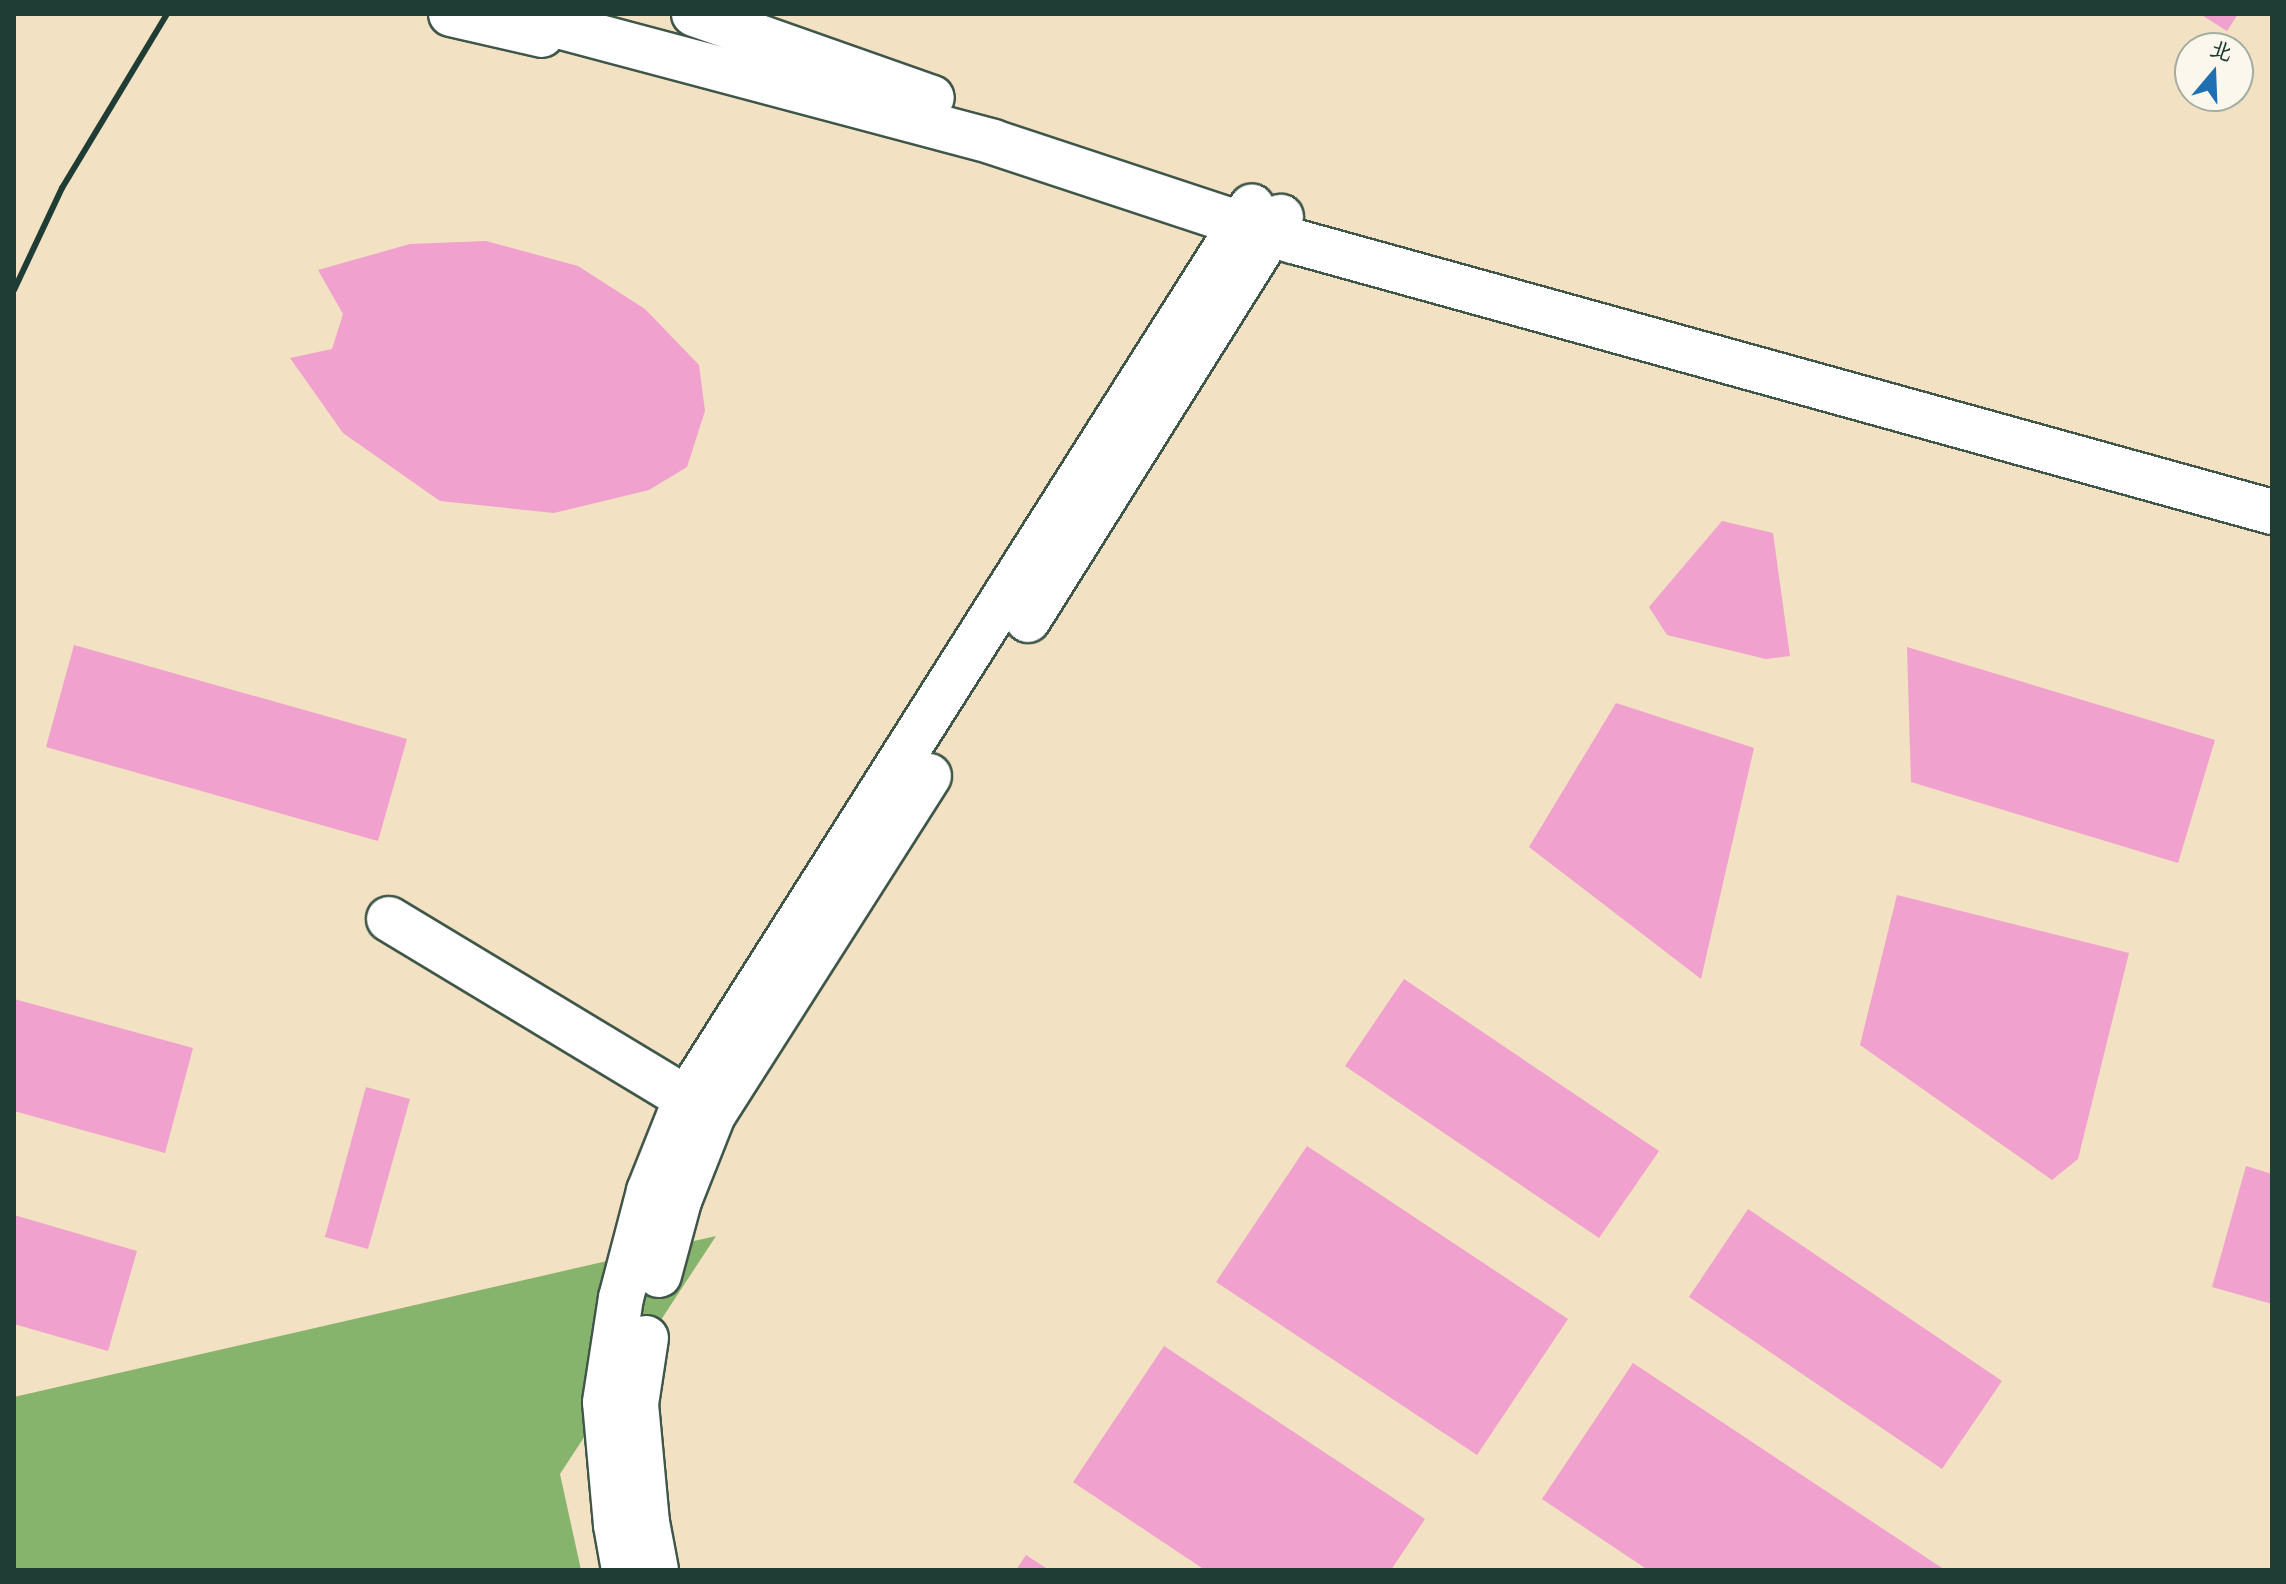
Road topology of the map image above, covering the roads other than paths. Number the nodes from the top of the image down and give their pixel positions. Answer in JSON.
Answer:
{"nodes":[{"id":1,"x":451,"y":14,"type":"edge"},
{"id":2,"x":513,"y":14,"type":"edge"},
{"id":3,"x":587,"y":14,"type":"edge"},
{"id":4,"x":694,"y":14,"type":"edge"},
{"id":5,"x":998,"y":122,"type":"junction"},
{"id":6,"x":945,"y":129,"type":"junction"},
{"id":7,"x":1262,"y":220,"type":"junction"},
{"id":8,"x":2272,"y":492,"type":"edge"},
{"id":9,"x":2272,"y":512,"type":"edge"},
{"id":10,"x":389,"y":919,"type":"dead end"},
{"id":11,"x":699,"y":1108,"type":"junction"},
{"id":12,"x":624,"y":1570,"type":"edge"},
{"id":13,"x":656,"y":1570,"type":"edge"}],
"edges":[{"from":1,"to":6,"type":"street"},
{"from":2,"to":6,"type":"street"},
{"from":3,"to":5,"type":"street"},
{"from":4,"to":5,"type":"street"},
{"from":5,"to":7,"type":"street"},
{"from":6,"to":7,"type":"street"},
{"from":7,"to":8,"type":"street"},
{"from":7,"to":9,"type":"street"},
{"from":7,"to":11,"type":"street"},
{"from":10,"to":11,"type":"street"},
{"from":11,"to":12,"type":"street"},
{"from":11,"to":13,"type":"street"}]}
